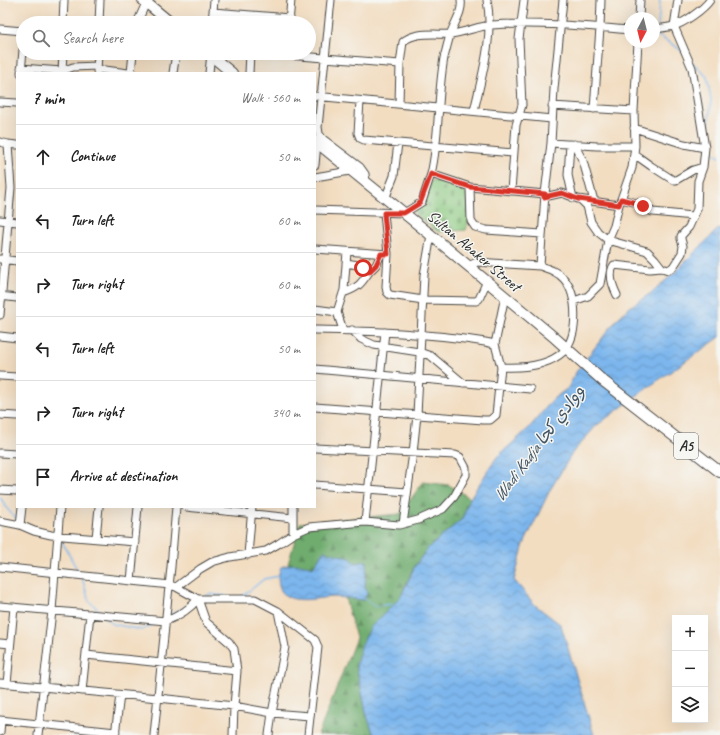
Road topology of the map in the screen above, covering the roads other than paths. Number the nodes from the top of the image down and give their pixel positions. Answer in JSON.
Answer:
{"nodes":[{"id":1,"x":64,"y":0,"type":"edge"},
{"id":2,"x":100,"y":0,"type":"edge"},
{"id":3,"x":214,"y":0,"type":"edge"},
{"id":4,"x":291,"y":0,"type":"edge"},
{"id":5,"x":330,"y":0,"type":"edge"},
{"id":6,"x":461,"y":0,"type":"edge"},
{"id":7,"x":487,"y":0,"type":"edge"},
{"id":8,"x":524,"y":0,"type":"edge"},
{"id":9,"x":563,"y":0,"type":"edge"},
{"id":10,"x":601,"y":0,"type":"edge"},
{"id":11,"x":640,"y":0,"type":"edge"},
{"id":12,"x":678,"y":0,"type":"edge"},
{"id":13,"x":710,"y":0,"type":"edge"},
{"id":14,"x":144,"y":1,"type":"edge"},
{"id":15,"x":213,"y":12,"type":"junction"},
{"id":16,"x":639,"y":12,"type":"edge"},
{"id":17,"x":63,"y":16,"type":"edge"},
{"id":18,"x":99,"y":16,"type":"edge"},
{"id":19,"x":139,"y":16,"type":"edge"},
{"id":20,"x":162,"y":16,"type":"edge"},
{"id":21,"x":213,"y":16,"type":"edge"},
{"id":22,"x":235,"y":16,"type":"edge"},
{"id":23,"x":289,"y":16,"type":"edge"},
{"id":24,"x":520,"y":24,"type":"junction"},
{"id":25,"x":490,"y":25,"type":"junction"},
{"id":26,"x":559,"y":26,"type":"junction"},
{"id":27,"x":674,"y":26,"type":"junction"},
{"id":28,"x":600,"y":28,"type":"junction"},
{"id":29,"x":660,"y":28,"type":"edge"},
{"id":30,"x":0,"y":29,"type":"edge"},
{"id":31,"x":16,"y":30,"type":"edge"},
{"id":32,"x":624,"y":30,"type":"edge"},
{"id":33,"x":450,"y":34,"type":"junction"},
{"id":34,"x":638,"y":48,"type":"edge"},
{"id":35,"x":316,"y":57,"type":"edge"},
{"id":36,"x":324,"y":58,"type":"junction"},
{"id":37,"x":22,"y":60,"type":"edge"},
{"id":38,"x":63,"y":60,"type":"edge"},
{"id":39,"x":132,"y":60,"type":"edge"},
{"id":40,"x":175,"y":60,"type":"edge"},
{"id":41,"x":210,"y":60,"type":"edge"},
{"id":42,"x":217,"y":60,"type":"edge"},
{"id":43,"x":250,"y":60,"type":"edge"},
{"id":44,"x":400,"y":64,"type":"junction"},
{"id":45,"x":97,"y":69,"type":"edge"},
{"id":46,"x":21,"y":71,"type":"edge"},
{"id":47,"x":62,"y":71,"type":"junction"},
{"id":48,"x":120,"y":72,"type":"edge"},
{"id":49,"x":131,"y":72,"type":"edge"},
{"id":50,"x":172,"y":72,"type":"edge"},
{"id":51,"x":209,"y":72,"type":"edge"},
{"id":52,"x":231,"y":72,"type":"edge"},
{"id":53,"x":249,"y":72,"type":"edge"},
{"id":54,"x":318,"y":96,"type":"edge"},
{"id":55,"x":360,"y":101,"type":"junction"},
{"id":56,"x":0,"y":102,"type":"edge"},
{"id":57,"x":16,"y":103,"type":"edge"},
{"id":58,"x":399,"y":104,"type":"junction"},
{"id":59,"x":552,"y":106,"type":"junction"},
{"id":60,"x":439,"y":109,"type":"junction"},
{"id":61,"x":594,"y":109,"type":"junction"},
{"id":62,"x":474,"y":111,"type":"junction"},
{"id":63,"x":634,"y":111,"type":"junction"},
{"id":64,"x":518,"y":116,"type":"junction"},
{"id":65,"x":552,"y":119,"type":"junction"},
{"id":66,"x":634,"y":128,"type":"junction"},
{"id":67,"x":0,"y":142,"type":"edge"},
{"id":68,"x":316,"y":142,"type":"edge"},
{"id":69,"x":398,"y":143,"type":"junction"},
{"id":70,"x":551,"y":143,"type":"junction"},
{"id":71,"x":8,"y":144,"type":"junction"},
{"id":72,"x":572,"y":144,"type":"junction"},
{"id":73,"x":16,"y":145,"type":"edge"},
{"id":74,"x":436,"y":146,"type":"junction"},
{"id":75,"x":635,"y":146,"type":"junction"},
{"id":76,"x":705,"y":148,"type":"junction"},
{"id":77,"x":513,"y":154,"type":"junction"},
{"id":78,"x":634,"y":154,"type":"junction"},
{"id":79,"x":703,"y":167,"type":"junction"},
{"id":80,"x":350,"y":171,"type":"junction"},
{"id":81,"x":431,"y":174,"type":"junction"},
{"id":82,"x":316,"y":177,"type":"edge"},
{"id":83,"x":366,"y":183,"type":"junction"},
{"id":84,"x":14,"y":187,"type":"edge"},
{"id":85,"x":470,"y":187,"type":"junction"},
{"id":86,"x":511,"y":191,"type":"junction"},
{"id":87,"x":544,"y":196,"type":"junction"},
{"id":88,"x":573,"y":198,"type":"junction"},
{"id":89,"x":385,"y":199,"type":"junction"},
{"id":90,"x":581,"y":200,"type":"junction"},
{"id":91,"x":594,"y":201,"type":"junction"},
{"id":92,"x":620,"y":202,"type":"junction"},
{"id":93,"x":316,"y":210,"type":"edge"},
{"id":94,"x":384,"y":213,"type":"junction"},
{"id":95,"x":404,"y":213,"type":"junction"},
{"id":96,"x":693,"y":216,"type":"junction"},
{"id":97,"x":4,"y":221,"type":"edge"},
{"id":98,"x":16,"y":222,"type":"edge"},
{"id":99,"x":542,"y":234,"type":"junction"},
{"id":100,"x":431,"y":235,"type":"junction"},
{"id":101,"x":608,"y":240,"type":"junction"},
{"id":102,"x":316,"y":249,"type":"edge"},
{"id":103,"x":347,"y":252,"type":"junction"},
{"id":104,"x":384,"y":254,"type":"junction"},
{"id":105,"x":2,"y":259,"type":"edge"},
{"id":106,"x":16,"y":261,"type":"edge"},
{"id":107,"x":346,"y":263,"type":"junction"},
{"id":108,"x":468,"y":266,"type":"junction"},
{"id":109,"x":540,"y":266,"type":"junction"},
{"id":110,"x":662,"y":268,"type":"junction"},
{"id":111,"x":369,"y":272,"type":"junction"},
{"id":112,"x":487,"y":281,"type":"junction"},
{"id":113,"x":343,"y":293,"type":"junction"},
{"id":114,"x":617,"y":295,"type":"dead end"},
{"id":115,"x":1,"y":296,"type":"edge"},
{"id":116,"x":504,"y":296,"type":"junction"},
{"id":117,"x":16,"y":298,"type":"edge"},
{"id":118,"x":423,"y":300,"type":"junction"},
{"id":119,"x":574,"y":301,"type":"junction"},
{"id":120,"x":316,"y":309,"type":"edge"},
{"id":121,"x":337,"y":312,"type":"junction"},
{"id":122,"x":0,"y":315,"type":"edge"},
{"id":123,"x":316,"y":330,"type":"edge"},
{"id":124,"x":343,"y":330,"type":"junction"},
{"id":125,"x":352,"y":330,"type":"junction"},
{"id":126,"x":385,"y":332,"type":"junction"},
{"id":127,"x":420,"y":335,"type":"junction"},
{"id":128,"x":0,"y":336,"type":"edge"},
{"id":129,"x":16,"y":338,"type":"edge"},
{"id":130,"x":495,"y":344,"type":"junction"},
{"id":131,"x":384,"y":347,"type":"junction"},
{"id":132,"x":566,"y":348,"type":"junction"},
{"id":133,"x":419,"y":352,"type":"junction"},
{"id":134,"x":502,"y":367,"type":"junction"},
{"id":135,"x":316,"y":369,"type":"edge"},
{"id":136,"x":0,"y":376,"type":"edge"},
{"id":137,"x":380,"y":376,"type":"junction"},
{"id":138,"x":16,"y":377,"type":"edge"},
{"id":139,"x":420,"y":379,"type":"junction"},
{"id":140,"x":463,"y":383,"type":"junction"},
{"id":141,"x":499,"y":387,"type":"junction"},
{"id":142,"x":530,"y":389,"type":"dead end"},
{"id":143,"x":316,"y":407,"type":"edge"},
{"id":144,"x":377,"y":412,"type":"junction"},
{"id":145,"x":0,"y":415,"type":"edge"},
{"id":146,"x":417,"y":415,"type":"junction"},
{"id":147,"x":16,"y":416,"type":"edge"},
{"id":148,"x":316,"y":448,"type":"edge"},
{"id":149,"x":373,"y":450,"type":"junction"},
{"id":150,"x":0,"y":453,"type":"edge"},
{"id":151,"x":413,"y":453,"type":"junction"},
{"id":152,"x":16,"y":454,"type":"edge"},
{"id":153,"x":720,"y":472,"type":"edge"},
{"id":154,"x":316,"y":485,"type":"edge"},
{"id":155,"x":369,"y":489,"type":"junction"},
{"id":156,"x":0,"y":490,"type":"edge"},
{"id":157,"x":16,"y":491,"type":"edge"},
{"id":158,"x":407,"y":492,"type":"junction"},
{"id":159,"x":22,"y":508,"type":"edge"},
{"id":160,"x":60,"y":508,"type":"edge"},
{"id":161,"x":99,"y":508,"type":"edge"},
{"id":162,"x":138,"y":508,"type":"edge"},
{"id":163,"x":176,"y":508,"type":"edge"},
{"id":164,"x":208,"y":508,"type":"edge"},
{"id":165,"x":293,"y":508,"type":"edge"},
{"id":166,"x":252,"y":510,"type":"edge"},
{"id":167,"x":293,"y":518,"type":"junction"},
{"id":168,"x":0,"y":521,"type":"edge"},
{"id":169,"x":366,"y":522,"type":"junction"},
{"id":170,"x":403,"y":524,"type":"junction"},
{"id":171,"x":20,"y":525,"type":"junction"},
{"id":172,"x":293,"y":534,"type":"junction"},
{"id":173,"x":58,"y":535,"type":"junction"},
{"id":174,"x":96,"y":538,"type":"junction"},
{"id":175,"x":135,"y":542,"type":"junction"},
{"id":176,"x":248,"y":555,"type":"junction"},
{"id":177,"x":0,"y":567,"type":"edge"},
{"id":178,"x":55,"y":572,"type":"junction"},
{"id":179,"x":131,"y":581,"type":"junction"},
{"id":180,"x":173,"y":586,"type":"junction"},
{"id":181,"x":198,"y":599,"type":"junction"},
{"id":182,"x":0,"y":606,"type":"edge"},
{"id":183,"x":14,"y":607,"type":"junction"},
{"id":184,"x":278,"y":610,"type":"junction"},
{"id":185,"x":52,"y":611,"type":"junction"},
{"id":186,"x":90,"y":614,"type":"junction"},
{"id":187,"x":166,"y":621,"type":"junction"},
{"id":188,"x":0,"y":643,"type":"edge"},
{"id":189,"x":10,"y":644,"type":"junction"},
{"id":190,"x":86,"y":655,"type":"junction"},
{"id":191,"x":161,"y":662,"type":"junction"},
{"id":192,"x":238,"y":671,"type":"junction"},
{"id":193,"x":3,"y":683,"type":"edge"},
{"id":194,"x":43,"y":687,"type":"junction"},
{"id":195,"x":82,"y":691,"type":"junction"},
{"id":196,"x":120,"y":695,"type":"junction"},
{"id":197,"x":158,"y":698,"type":"junction"},
{"id":198,"x":234,"y":706,"type":"junction"},
{"id":199,"x":272,"y":713,"type":"junction"},
{"id":200,"x":310,"y":716,"type":"junction"},
{"id":201,"x":1,"y":721,"type":"edge"},
{"id":202,"x":39,"y":724,"type":"junction"},
{"id":203,"x":0,"y":732,"type":"edge"},
{"id":204,"x":78,"y":732,"type":"edge"},
{"id":205,"x":115,"y":734,"type":"edge"},
{"id":206,"x":38,"y":735,"type":"edge"},
{"id":207,"x":154,"y":735,"type":"edge"},
{"id":208,"x":233,"y":735,"type":"edge"},
{"id":209,"x":269,"y":735,"type":"edge"},
{"id":210,"x":308,"y":735,"type":"edge"}],
"edges":[{"from":1,"to":17,"type":"street"},
{"from":2,"to":18,"type":"street"},
{"from":3,"to":15,"type":"street"},
{"from":4,"to":23,"type":"street"},
{"from":5,"to":36,"type":"street"},
{"from":6,"to":33,"type":"street"},
{"from":7,"to":25,"type":"street"},
{"from":8,"to":24,"type":"street"},
{"from":9,"to":26,"type":"street"},
{"from":10,"to":28,"type":"street"},
{"from":11,"to":16,"type":"street"},
{"from":12,"to":27,"type":"street"},
{"from":13,"to":27,"type":"street"},
{"from":14,"to":19,"type":"street"},
{"from":14,"to":20,"type":"highway"},
{"from":15,"to":21,"type":"street"},
{"from":15,"to":22,"type":"street"},
{"from":24,"to":25,"type":"street"},
{"from":24,"to":26,"type":"street"},
{"from":24,"to":64,"type":"street"},
{"from":25,"to":33,"type":"street"},
{"from":25,"to":62,"type":"street"},
{"from":26,"to":28,"type":"street"},
{"from":26,"to":59,"type":"street"},
{"from":27,"to":29,"type":"street"},
{"from":27,"to":76,"type":"street"},
{"from":28,"to":32,"type":"street"},
{"from":28,"to":61,"type":"street"},
{"from":30,"to":31,"type":"street"},
{"from":33,"to":44,"type":"street"},
{"from":33,"to":60,"type":"street"},
{"from":34,"to":63,"type":"street"},
{"from":35,"to":36,"type":"street"},
{"from":36,"to":44,"type":"street"},
{"from":36,"to":54,"type":"street"},
{"from":37,"to":46,"type":"street"},
{"from":38,"to":47,"type":"street"},
{"from":39,"to":49,"type":"street"},
{"from":40,"to":50,"type":"street"},
{"from":41,"to":51,"type":"street"},
{"from":42,"to":52,"type":"highway"},
{"from":43,"to":53,"type":"street"},
{"from":44,"to":58,"type":"street"},
{"from":45,"to":47,"type":"street"},
{"from":45,"to":48,"type":"street"},
{"from":46,"to":47,"type":"street"},
{"from":54,"to":55,"type":"street"},
{"from":54,"to":83,"type":"street"},
{"from":55,"to":58,"type":"street"},
{"from":55,"to":69,"type":"street"},
{"from":56,"to":57,"type":"street"},
{"from":58,"to":60,"type":"street"},
{"from":59,"to":61,"type":"street"},
{"from":59,"to":65,"type":"street"},
{"from":60,"to":62,"type":"street"},
{"from":60,"to":74,"type":"street"},
{"from":61,"to":63,"type":"street"},
{"from":62,"to":64,"type":"street"},
{"from":63,"to":66,"type":"street"},
{"from":64,"to":65,"type":"street"},
{"from":64,"to":77,"type":"street"},
{"from":65,"to":70,"type":"street"},
{"from":66,"to":75,"type":"street"},
{"from":66,"to":76,"type":"street"},
{"from":67,"to":71,"type":"street"},
{"from":68,"to":80,"type":"highway","name":"Sultan Abaker Street"},
{"from":69,"to":74,"type":"street"},
{"from":69,"to":89,"type":"street"},
{"from":70,"to":72,"type":"street"},
{"from":70,"to":87,"type":"street"},
{"from":71,"to":73,"type":"street"},
{"from":71,"to":84,"type":"street"},
{"from":72,"to":75,"type":"street"},
{"from":72,"to":88,"type":"street"},
{"from":72,"to":91,"type":"street"},
{"from":74,"to":77,"type":"street"},
{"from":74,"to":81,"type":"street"},
{"from":75,"to":78,"type":"street"},
{"from":76,"to":79,"type":"street"},
{"from":77,"to":86,"type":"street"},
{"from":78,"to":79,"type":"street"},
{"from":78,"to":92,"type":"street"},
{"from":79,"to":96,"type":"street"},
{"from":80,"to":82,"type":"street"},
{"from":80,"to":83,"type":"highway","name":"Sultan Abaker Street"},
{"from":81,"to":85,"type":"street"},
{"from":81,"to":95,"type":"street"},
{"from":83,"to":89,"type":"highway","name":"Sultan Abaker Street"},
{"from":84,"to":97,"type":"street"},
{"from":85,"to":86,"type":"street"},
{"from":85,"to":99,"type":"street"},
{"from":86,"to":87,"type":"street"},
{"from":87,"to":88,"type":"street"},
{"from":87,"to":99,"type":"street"},
{"from":88,"to":90,"type":"street"},
{"from":89,"to":95,"type":"highway","name":"Sultan Abaker Street"},
{"from":90,"to":91,"type":"street"},
{"from":90,"to":101,"type":"street"},
{"from":91,"to":92,"type":"street"},
{"from":92,"to":96,"type":"street"},
{"from":92,"to":101,"type":"street"},
{"from":93,"to":94,"type":"street"},
{"from":94,"to":95,"type":"street"},
{"from":94,"to":104,"type":"street"},
{"from":95,"to":100,"type":"highway","name":"Sultan Abaker Street"},
{"from":96,"to":110,"type":"street"},
{"from":97,"to":98,"type":"street"},
{"from":97,"to":105,"type":"street"},
{"from":99,"to":109,"type":"street"},
{"from":100,"to":108,"type":"highway","name":"Sultan Abaker Street"},
{"from":100,"to":118,"type":"street"},
{"from":101,"to":110,"type":"street"},
{"from":101,"to":119,"type":"street"},
{"from":102,"to":103,"type":"street"},
{"from":103,"to":104,"type":"street"},
{"from":103,"to":107,"type":"street"},
{"from":104,"to":111,"type":"street"},
{"from":104,"to":118,"type":"street"},
{"from":105,"to":106,"type":"street"},
{"from":105,"to":115,"type":"street"},
{"from":107,"to":111,"type":"street"},
{"from":107,"to":113,"type":"street"},
{"from":108,"to":109,"type":"street"},
{"from":108,"to":112,"type":"highway","name":"Sultan Abaker Street"},
{"from":109,"to":119,"type":"street"},
{"from":110,"to":114,"type":"street"},
{"from":111,"to":113,"type":"street"},
{"from":112,"to":116,"type":"highway","name":"Sultan Abaker Street"},
{"from":112,"to":118,"type":"street"},
{"from":113,"to":121,"type":"street"},
{"from":115,"to":117,"type":"street"},
{"from":115,"to":122,"type":"street"},
{"from":116,"to":130,"type":"street"},
{"from":116,"to":132,"type":"highway","name":"Sultan Abaker Street"},
{"from":118,"to":127,"type":"street"},
{"from":119,"to":132,"type":"street"},
{"from":120,"to":121,"type":"street"},
{"from":121,"to":124,"type":"street"},
{"from":123,"to":124,"type":"street"},
{"from":124,"to":125,"type":"street"},
{"from":125,"to":126,"type":"street"},
{"from":125,"to":131,"type":"street"},
{"from":126,"to":127,"type":"street"},
{"from":126,"to":131,"type":"street"},
{"from":127,"to":130,"type":"street"},
{"from":127,"to":133,"type":"street"},
{"from":128,"to":129,"type":"street"},
{"from":130,"to":134,"type":"street"},
{"from":131,"to":133,"type":"street"},
{"from":131,"to":137,"type":"street"},
{"from":132,"to":134,"type":"street"},
{"from":132,"to":153,"type":"highway","name":"Sultan Abaker Street","number":"A5"},
{"from":133,"to":139,"type":"street"},
{"from":133,"to":140,"type":"street"},
{"from":134,"to":141,"type":"street"},
{"from":135,"to":137,"type":"street"},
{"from":136,"to":138,"type":"street"},
{"from":137,"to":139,"type":"street"},
{"from":137,"to":144,"type":"street"},
{"from":139,"to":140,"type":"street"},
{"from":139,"to":146,"type":"street"},
{"from":140,"to":141,"type":"street"},
{"from":141,"to":142,"type":"street"},
{"from":141,"to":146,"type":"street"},
{"from":143,"to":144,"type":"street"},
{"from":144,"to":146,"type":"street"},
{"from":144,"to":149,"type":"street"},
{"from":145,"to":147,"type":"street"},
{"from":146,"to":151,"type":"street"},
{"from":148,"to":149,"type":"street"},
{"from":149,"to":151,"type":"street"},
{"from":149,"to":155,"type":"street"},
{"from":150,"to":152,"type":"street"},
{"from":151,"to":158,"type":"street"},
{"from":151,"to":170,"type":"street"},
{"from":154,"to":155,"type":"street"},
{"from":155,"to":158,"type":"street"},
{"from":155,"to":169,"type":"street"},
{"from":156,"to":157,"type":"street"},
{"from":158,"to":170,"type":"street"},
{"from":159,"to":171,"type":"street"},
{"from":160,"to":173,"type":"street"},
{"from":161,"to":174,"type":"street"},
{"from":162,"to":175,"type":"street"},
{"from":163,"to":180,"type":"street"},
{"from":164,"to":166,"type":"street"},
{"from":165,"to":167,"type":"street"},
{"from":166,"to":167,"type":"street"},
{"from":166,"to":176,"type":"street"},
{"from":167,"to":172,"type":"street"},
{"from":168,"to":171,"type":"street"},
{"from":169,"to":170,"type":"street"},
{"from":169,"to":172,"type":"street"},
{"from":171,"to":173,"type":"street"},
{"from":172,"to":176,"type":"street"},
{"from":173,"to":174,"type":"street"},
{"from":173,"to":178,"type":"street"},
{"from":174,"to":175,"type":"street"},
{"from":175,"to":179,"type":"street"},
{"from":176,"to":180,"type":"street"},
{"from":177,"to":178,"type":"street"},
{"from":178,"to":179,"type":"street"},
{"from":178,"to":185,"type":"street"},
{"from":179,"to":180,"type":"street"},
{"from":180,"to":181,"type":"street"},
{"from":180,"to":187,"type":"street"},
{"from":181,"to":184,"type":"street"},
{"from":181,"to":187,"type":"street"},
{"from":181,"to":192,"type":"street"},
{"from":182,"to":183,"type":"street"},
{"from":183,"to":185,"type":"street"},
{"from":183,"to":189,"type":"street"},
{"from":184,"to":199,"type":"street"},
{"from":184,"to":200,"type":"street"},
{"from":185,"to":186,"type":"street"},
{"from":185,"to":194,"type":"street"},
{"from":186,"to":187,"type":"street"},
{"from":186,"to":190,"type":"street"},
{"from":187,"to":191,"type":"street"},
{"from":188,"to":189,"type":"street"},
{"from":189,"to":193,"type":"street"},
{"from":190,"to":191,"type":"street"},
{"from":190,"to":195,"type":"street"},
{"from":191,"to":192,"type":"street"},
{"from":191,"to":197,"type":"street"},
{"from":192,"to":198,"type":"street"},
{"from":193,"to":194,"type":"street"},
{"from":194,"to":195,"type":"street"},
{"from":194,"to":202,"type":"street"},
{"from":195,"to":196,"type":"street"},
{"from":196,"to":197,"type":"street"},
{"from":196,"to":205,"type":"street"},
{"from":197,"to":198,"type":"street"},
{"from":197,"to":207,"type":"street"},
{"from":198,"to":199,"type":"street"},
{"from":198,"to":208,"type":"street"},
{"from":199,"to":200,"type":"street"},
{"from":199,"to":209,"type":"street"},
{"from":200,"to":210,"type":"street"},
{"from":201,"to":202,"type":"street"},
{"from":201,"to":203,"type":"street"},
{"from":202,"to":204,"type":"street"},
{"from":202,"to":206,"type":"street"},
{"from":204,"to":205,"type":"street"}]}
